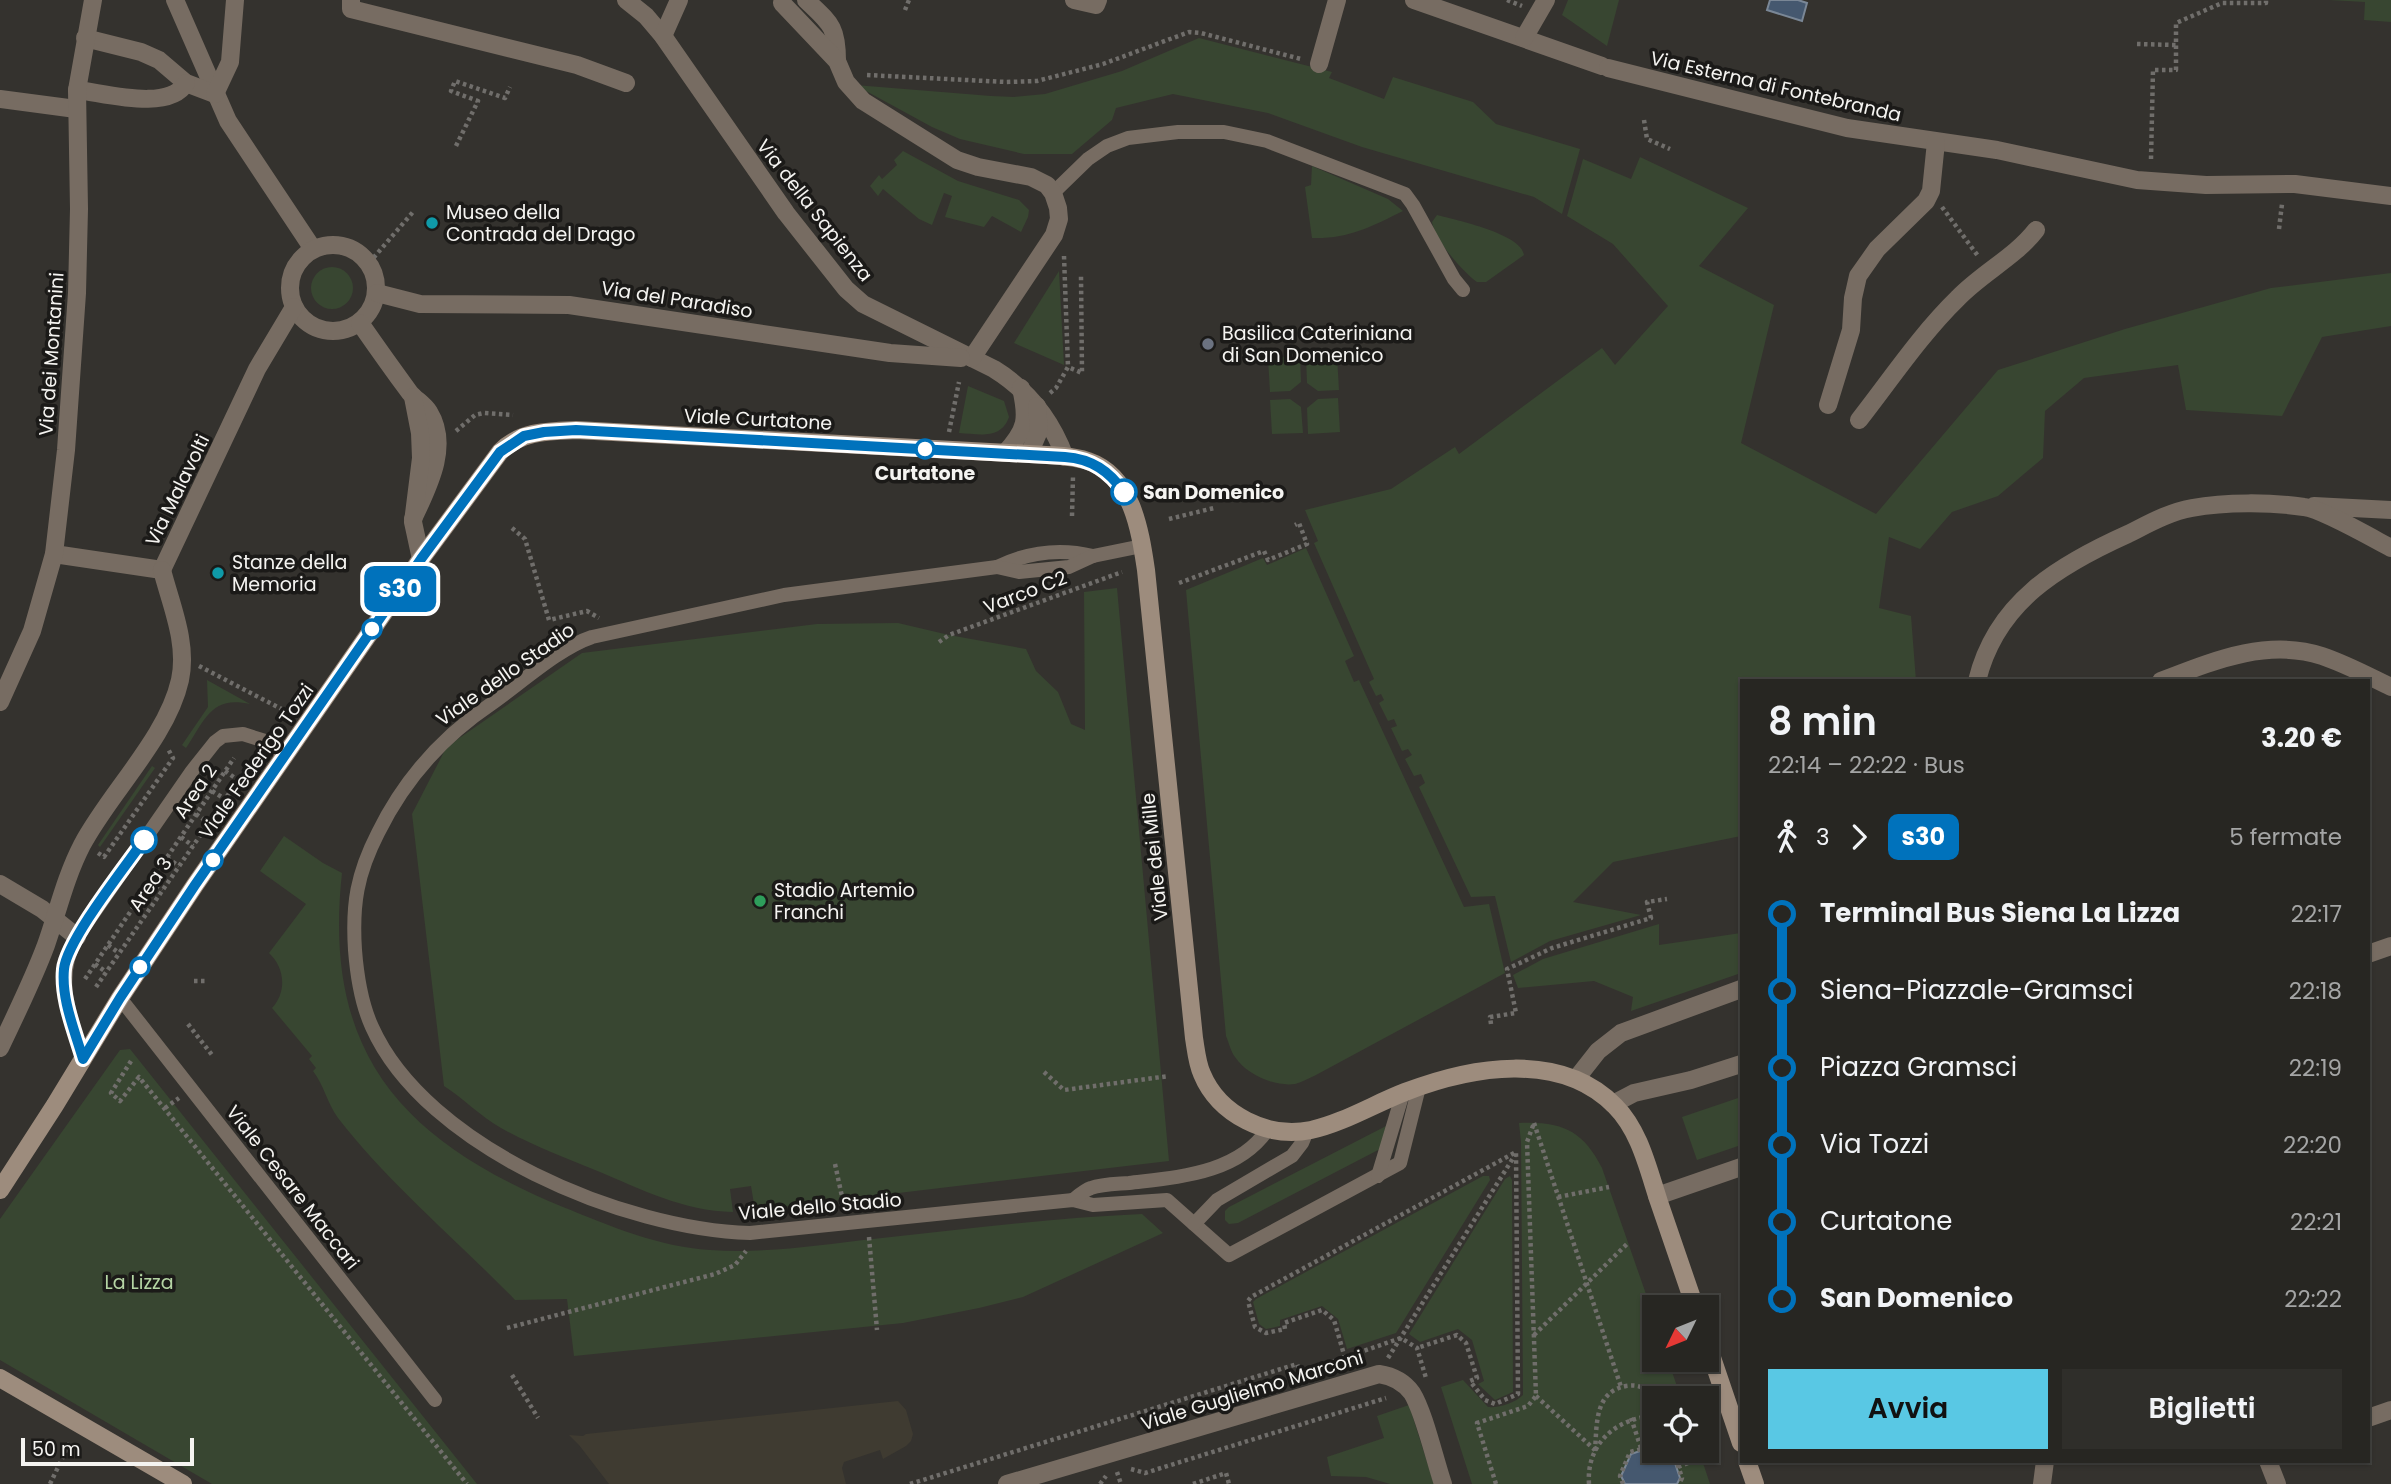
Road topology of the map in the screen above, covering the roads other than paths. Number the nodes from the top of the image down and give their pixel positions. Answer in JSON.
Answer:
{"nodes":[{"id":1,"x":93,"y":0,"type":"edge"},
{"id":2,"x":175,"y":0,"type":"edge"},
{"id":3,"x":235,"y":0,"type":"edge"},
{"id":4,"x":351,"y":0,"type":"edge"},
{"id":5,"x":626,"y":0,"type":"edge"},
{"id":6,"x":679,"y":0,"type":"edge"},
{"id":7,"x":806,"y":0,"type":"edge"},
{"id":8,"x":1074,"y":0,"type":"edge"},
{"id":9,"x":1337,"y":0,"type":"edge"},
{"id":10,"x":1414,"y":0,"type":"edge"},
{"id":11,"x":1546,"y":0,"type":"edge"},
{"id":12,"x":782,"y":3,"type":"dead end"},
{"id":13,"x":1097,"y":3,"type":"edge"},
{"id":14,"x":663,"y":36,"type":"junction"},
{"id":15,"x":85,"y":38,"type":"junction"},
{"id":16,"x":1524,"y":38,"type":"junction"},
{"id":17,"x":1319,"y":64,"type":"road end"},
{"id":18,"x":840,"y":66,"type":"junction"},
{"id":19,"x":186,"y":83,"type":"junction"},
{"id":20,"x":626,"y":83,"type":"dead end"},
{"id":21,"x":77,"y":90,"type":"junction"},
{"id":22,"x":215,"y":94,"type":"junction"},
{"id":23,"x":0,"y":99,"type":"edge"},
{"id":24,"x":68,"y":109,"type":"junction"},
{"id":25,"x":1936,"y":142,"type":"junction"},
{"id":26,"x":1053,"y":193,"type":"junction"},
{"id":27,"x":2391,"y":196,"type":"edge"},
{"id":28,"x":2036,"y":230,"type":"dead end"},
{"id":29,"x":313,"y":249,"type":"junction"},
{"id":30,"x":1464,"y":290,"type":"dead end"},
{"id":31,"x":377,"y":293,"type":"junction"},
{"id":32,"x":294,"y":307,"type":"junction"},
{"id":33,"x":360,"y":323,"type":"junction"},
{"id":34,"x":972,"y":358,"type":"junction"},
{"id":35,"x":1021,"y":388,"type":"junction"},
{"id":36,"x":1036,"y":404,"type":"junction"},
{"id":37,"x":1828,"y":405,"type":"dead end"},
{"id":38,"x":1859,"y":421,"type":"dead end"},
{"id":39,"x":1005,"y":453,"type":"junction"},
{"id":40,"x":1029,"y":454,"type":"junction"},
{"id":41,"x":1065,"y":457,"type":"junction"},
{"id":42,"x":2307,"y":507,"type":"junction"},
{"id":43,"x":2391,"y":510,"type":"edge"},
{"id":44,"x":1142,"y":546,"type":"junction"},
{"id":45,"x":2391,"y":548,"type":"edge"},
{"id":46,"x":54,"y":554,"type":"junction"},
{"id":47,"x":421,"y":559,"type":"junction"},
{"id":48,"x":162,"y":570,"type":"junction"},
{"id":49,"x":2202,"y":674,"type":"edge"},
{"id":50,"x":1977,"y":679,"type":"edge"},
{"id":51,"x":2173,"y":679,"type":"edge"},
{"id":52,"x":2391,"y":687,"type":"edge"},
{"id":53,"x":0,"y":702,"type":"edge"},
{"id":54,"x":285,"y":755,"type":"junction"},
{"id":55,"x":0,"y":884,"type":"edge"},
{"id":56,"x":53,"y":918,"type":"junction"},
{"id":57,"x":77,"y":937,"type":"junction"},
{"id":58,"x":2391,"y":946,"type":"edge"},
{"id":59,"x":2370,"y":953,"type":"edge"},
{"id":60,"x":1740,"y":989,"type":"edge"},
{"id":61,"x":120,"y":998,"type":"junction"},
{"id":62,"x":0,"y":1048,"type":"edge"},
{"id":63,"x":83,"y":1059,"type":"junction"},
{"id":64,"x":1740,"y":1065,"type":"edge"},
{"id":65,"x":1576,"y":1079,"type":"junction"},
{"id":66,"x":1411,"y":1090,"type":"junction"},
{"id":67,"x":1614,"y":1104,"type":"junction"},
{"id":68,"x":1268,"y":1129,"type":"junction"},
{"id":69,"x":1307,"y":1131,"type":"junction"},
{"id":70,"x":1740,"y":1167,"type":"edge"},
{"id":71,"x":0,"y":1190,"type":"edge"},
{"id":72,"x":1657,"y":1196,"type":"junction"},
{"id":73,"x":1073,"y":1200,"type":"junction"},
{"id":74,"x":1194,"y":1224,"type":"junction"},
{"id":75,"x":1691,"y":1295,"type":"edge"},
{"id":76,"x":1717,"y":1372,"type":"edge"},
{"id":77,"x":0,"y":1378,"type":"edge"},
{"id":78,"x":435,"y":1400,"type":"dead end"},
{"id":79,"x":2391,"y":1410,"type":"edge"},
{"id":80,"x":2370,"y":1417,"type":"edge"},
{"id":81,"x":1740,"y":1440,"type":"edge"},
{"id":82,"x":1749,"y":1463,"type":"edge"},
{"id":83,"x":2045,"y":1463,"type":"edge"},
{"id":84,"x":2269,"y":1463,"type":"edge"},
{"id":85,"x":183,"y":1484,"type":"edge"},
{"id":86,"x":1007,"y":1484,"type":"edge"},
{"id":87,"x":1443,"y":1484,"type":"edge"},
{"id":88,"x":1755,"y":1484,"type":"edge"},
{"id":89,"x":2042,"y":1484,"type":"edge"},
{"id":90,"x":2277,"y":1484,"type":"edge"}],
"edges":[{"from":1,"to":15,"type":"street","name":"Via dei Montanini"},
{"from":2,"to":22,"type":"street"},
{"from":3,"to":22,"type":"street"},
{"from":4,"to":20,"type":"street"},
{"from":5,"to":14,"type":"street","name":"Via della Sapienza"},
{"from":6,"to":14,"type":"street"},
{"from":7,"to":18,"type":"street"},
{"from":8,"to":13,"type":"street"},
{"from":9,"to":17,"type":"street"},
{"from":10,"to":16,"type":"street","name":"Via Esterna di Fontebranda"},
{"from":11,"to":16,"type":"street"},
{"from":12,"to":18,"type":"street"},
{"from":14,"to":34,"type":"street","name":"Via della Sapienza"},
{"from":15,"to":19,"type":"street"},
{"from":15,"to":21,"type":"street","name":"Via dei Montanini"},
{"from":16,"to":25,"type":"street","name":"Via Esterna di Fontebranda"},
{"from":18,"to":26,"type":"street"},
{"from":19,"to":21,"type":"street"},
{"from":19,"to":22,"type":"street"},
{"from":21,"to":24,"type":"street","name":"Via dei Montanini"},
{"from":22,"to":29,"type":"street"},
{"from":23,"to":24,"type":"street"},
{"from":24,"to":46,"type":"street","name":"Via dei Montanini"},
{"from":25,"to":27,"type":"street","name":"Via Esterna di Fontebranda"},
{"from":25,"to":37,"type":"street"},
{"from":26,"to":30,"type":"lane"},
{"from":26,"to":34,"type":"street"},
{"from":28,"to":38,"type":"street"},
{"from":29,"to":31,"type":"street"},
{"from":29,"to":32,"type":"street"},
{"from":31,"to":33,"type":"street"},
{"from":31,"to":34,"type":"street","name":"Via del Paradiso"},
{"from":32,"to":33,"type":"street"},
{"from":32,"to":48,"type":"street","name":"Via Malavolti"},
{"from":33,"to":47,"type":"street"},
{"from":34,"to":35,"type":"street","name":"Via della Sapienza"},
{"from":35,"to":36,"type":"street","name":"Via della Sapienza"},
{"from":35,"to":39,"type":"street"},
{"from":36,"to":40,"type":"street"},
{"from":36,"to":41,"type":"street","name":"Via della Sapienza"},
{"from":39,"to":40,"type":"street","name":"Viale Curtatone"},
{"from":39,"to":47,"type":"street","name":"Viale Curtatone"},
{"from":40,"to":41,"type":"street","name":"Viale Curtatone"},
{"from":41,"to":44,"type":"street","name":"Viale Curtatone"},
{"from":42,"to":43,"type":"street"},
{"from":42,"to":45,"type":"street"},
{"from":42,"to":50,"type":"street"},
{"from":44,"to":68,"type":"street","name":"Viale dei Mille"},
{"from":44,"to":73,"type":"lane","name":"Viale dello Stadio"},
{"from":46,"to":48,"type":"street"},
{"from":46,"to":53,"type":"street","name":"Via dei Montanini"},
{"from":47,"to":54,"type":"street","name":"Viale Federigo Tozzi"},
{"from":48,"to":56,"type":"street"},
{"from":49,"to":51,"type":"street"},
{"from":49,"to":52,"type":"street"},
{"from":54,"to":57,"type":"lane"},
{"from":54,"to":61,"type":"street","name":"Viale Federigo Tozzi"},
{"from":55,"to":56,"type":"street"},
{"from":56,"to":57,"type":"street"},
{"from":56,"to":62,"type":"street"},
{"from":57,"to":63,"type":"lane"},
{"from":58,"to":59,"type":"street"},
{"from":60,"to":65,"type":"street"},
{"from":61,"to":63,"type":"street","name":"Viale Federigo Tozzi"},
{"from":61,"to":78,"type":"lane","name":"Viale Cesare Maccari"},
{"from":63,"to":71,"type":"street"},
{"from":64,"to":67,"type":"street"},
{"from":65,"to":66,"type":"street"},
{"from":65,"to":67,"type":"street"},
{"from":66,"to":69,"type":"street"},
{"from":66,"to":74,"type":"lane"},
{"from":67,"to":72,"type":"street"},
{"from":68,"to":69,"type":"street"},
{"from":68,"to":73,"type":"lane","name":"Viale dello Stadio"},
{"from":69,"to":74,"type":"lane"},
{"from":70,"to":72,"type":"street"},
{"from":72,"to":75,"type":"street"},
{"from":73,"to":74,"type":"lane","name":"Viale dello Stadio"},
{"from":76,"to":81,"type":"street"},
{"from":77,"to":85,"type":"street"},
{"from":79,"to":80,"type":"street"},
{"from":82,"to":88,"type":"street"},
{"from":83,"to":89,"type":"street"},
{"from":84,"to":90,"type":"street"},
{"from":86,"to":87,"type":"street","name":"Viale Guglielmo Marconi"}]}
